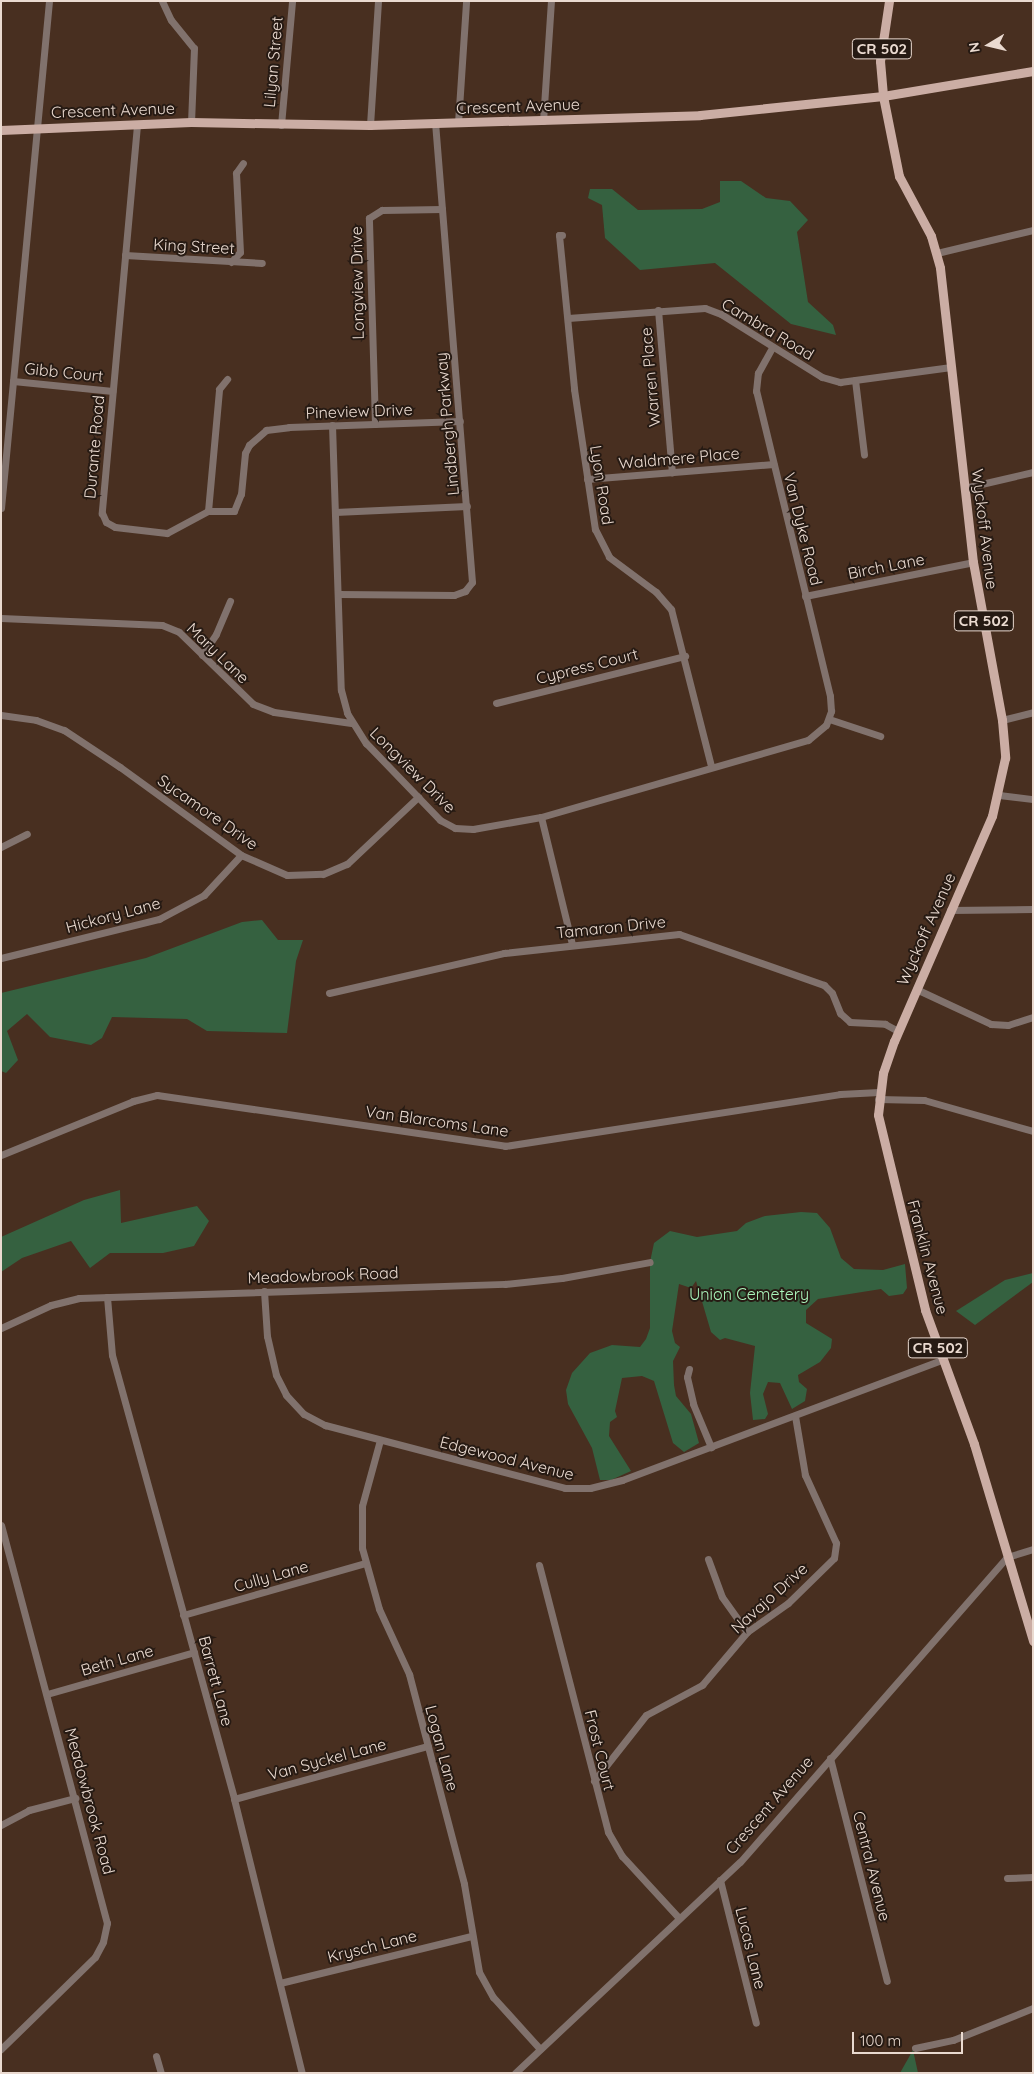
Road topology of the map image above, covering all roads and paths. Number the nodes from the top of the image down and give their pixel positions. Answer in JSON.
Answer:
{"nodes":[{"id":1,"x":50,"y":1,"type":"edge"},
{"id":2,"x":162,"y":1,"type":"edge"},
{"id":3,"x":292,"y":1,"type":"edge"},
{"id":4,"x":378,"y":1,"type":"edge"},
{"id":5,"x":466,"y":1,"type":"edge"},
{"id":6,"x":551,"y":1,"type":"edge"},
{"id":7,"x":889,"y":1,"type":"edge"},
{"id":8,"x":1033,"y":71,"type":"edge"},
{"id":9,"x":883,"y":96,"type":"junction"},
{"id":10,"x":542,"y":121,"type":"junction"},
{"id":11,"x":191,"y":122,"type":"junction"},
{"id":12,"x":458,"y":123,"type":"junction"},
{"id":13,"x":435,"y":124,"type":"junction"},
{"id":14,"x":137,"y":125,"type":"junction"},
{"id":15,"x":281,"y":125,"type":"junction"},
{"id":16,"x":370,"y":125,"type":"junction"},
{"id":17,"x":36,"y":128,"type":"junction"},
{"id":18,"x":1,"y":130,"type":"edge"},
{"id":19,"x":243,"y":163,"type":"dead end"},
{"id":20,"x":442,"y":209,"type":"junction"},
{"id":21,"x":1033,"y":230,"type":"edge"},
{"id":22,"x":562,"y":235,"type":"dead end"},
{"id":23,"x":937,"y":253,"type":"junction"},
{"id":24,"x":125,"y":255,"type":"junction"},
{"id":25,"x":232,"y":262,"type":"junction"},
{"id":26,"x":262,"y":263,"type":"dead end"},
{"id":27,"x":658,"y":310,"type":"junction"},
{"id":28,"x":568,"y":318,"type":"junction"},
{"id":29,"x":772,"y":348,"type":"junction"},
{"id":30,"x":951,"y":366,"type":"junction"},
{"id":31,"x":227,"y":380,"type":"dead end"},
{"id":32,"x":854,"y":380,"type":"junction"},
{"id":33,"x":13,"y":381,"type":"junction"},
{"id":34,"x":113,"y":391,"type":"junction"},
{"id":35,"x":460,"y":421,"type":"junction"},
{"id":36,"x":375,"y":424,"type":"junction"},
{"id":37,"x":332,"y":425,"type":"junction"},
{"id":38,"x":289,"y":426,"type":"joint"},
{"id":39,"x":5,"y":432,"type":"edge"},
{"id":40,"x":864,"y":454,"type":"dead end"},
{"id":41,"x":773,"y":464,"type":"junction"},
{"id":42,"x":672,"y":472,"type":"junction"},
{"id":43,"x":1033,"y":472,"type":"edge"},
{"id":44,"x":587,"y":479,"type":"junction"},
{"id":45,"x":964,"y":488,"type":"junction"},
{"id":46,"x":467,"y":506,"type":"junction"},
{"id":47,"x":1,"y":508,"type":"edge"},
{"id":48,"x":208,"y":511,"type":"junction"},
{"id":49,"x":335,"y":512,"type":"junction"},
{"id":50,"x":973,"y":562,"type":"junction"},
{"id":51,"x":338,"y":594,"type":"junction"},
{"id":52,"x":805,"y":596,"type":"junction"},
{"id":53,"x":230,"y":601,"type":"dead end"},
{"id":54,"x":1,"y":618,"type":"edge"},
{"id":55,"x":202,"y":655,"type":"junction"},
{"id":56,"x":685,"y":656,"type":"junction"},
{"id":57,"x":496,"y":703,"type":"dead end"},
{"id":58,"x":1033,"y":712,"type":"edge"},
{"id":59,"x":1,"y":715,"type":"edge"},
{"id":60,"x":829,"y":719,"type":"junction"},
{"id":61,"x":1002,"y":720,"type":"junction"},
{"id":62,"x":351,"y":723,"type":"junction"},
{"id":63,"x":880,"y":736,"type":"dead end"},
{"id":64,"x":711,"y":766,"type":"junction"},
{"id":65,"x":999,"y":795,"type":"junction"},
{"id":66,"x":418,"y":797,"type":"junction"},
{"id":67,"x":1033,"y":799,"type":"edge"},
{"id":68,"x":540,"y":817,"type":"junction"},
{"id":69,"x":27,"y":834,"type":"dead end"},
{"id":70,"x":1,"y":848,"type":"edge"},
{"id":71,"x":241,"y":855,"type":"junction"},
{"id":72,"x":1033,"y":909,"type":"edge"},
{"id":73,"x":950,"y":910,"type":"junction"},
{"id":74,"x":572,"y":944,"type":"junction"},
{"id":75,"x":1,"y":958,"type":"edge"},
{"id":76,"x":916,"y":989,"type":"junction"},
{"id":77,"x":329,"y":993,"type":"dead end"},
{"id":78,"x":1033,"y":1017,"type":"edge"},
{"id":79,"x":898,"y":1031,"type":"junction"},
{"id":80,"x":891,"y":1049,"type":"joint"},
{"id":81,"x":879,"y":1096,"type":"junction"},
{"id":82,"x":1033,"y":1131,"type":"edge"},
{"id":83,"x":1,"y":1155,"type":"edge"},
{"id":84,"x":650,"y":1262,"type":"dead end"},
{"id":85,"x":264,"y":1291,"type":"junction"},
{"id":86,"x":107,"y":1297,"type":"junction"},
{"id":87,"x":1,"y":1328,"type":"edge"},
{"id":88,"x":942,"y":1360,"type":"junction"},
{"id":89,"x":689,"y":1369,"type":"dead end"},
{"id":90,"x":795,"y":1416,"type":"junction"},
{"id":91,"x":380,"y":1440,"type":"junction"},
{"id":92,"x":711,"y":1447,"type":"junction"},
{"id":93,"x":1,"y":1525,"type":"edge"},
{"id":94,"x":1033,"y":1549,"type":"edge"},
{"id":95,"x":1007,"y":1557,"type":"junction"},
{"id":96,"x":708,"y":1559,"type":"dead end"},
{"id":97,"x":366,"y":1563,"type":"junction"},
{"id":98,"x":539,"y":1565,"type":"dead end"},
{"id":99,"x":183,"y":1615,"type":"junction"},
{"id":100,"x":747,"y":1632,"type":"junction"},
{"id":101,"x":1033,"y":1641,"type":"edge"},
{"id":102,"x":194,"y":1652,"type":"junction"},
{"id":103,"x":47,"y":1694,"type":"junction"},
{"id":104,"x":428,"y":1746,"type":"junction"},
{"id":105,"x":830,"y":1758,"type":"junction"},
{"id":106,"x":594,"y":1781,"type":"junction"},
{"id":107,"x":75,"y":1798,"type":"junction"},
{"id":108,"x":234,"y":1799,"type":"junction"},
{"id":109,"x":1,"y":1825,"type":"edge"},
{"id":110,"x":1033,"y":1877,"type":"edge"},
{"id":111,"x":1008,"y":1878,"type":"dead end"},
{"id":112,"x":720,"y":1880,"type":"junction"},
{"id":113,"x":679,"y":1918,"type":"junction"},
{"id":114,"x":471,"y":1936,"type":"junction"},
{"id":115,"x":887,"y":1982,"type":"dead end"},
{"id":116,"x":280,"y":1984,"type":"junction"},
{"id":117,"x":1033,"y":2008,"type":"edge"},
{"id":118,"x":756,"y":2023,"type":"dead end"},
{"id":119,"x":915,"y":2048,"type":"dead end"},
{"id":120,"x":1,"y":2049,"type":"edge"},
{"id":121,"x":540,"y":2049,"type":"junction"},
{"id":122,"x":156,"y":2056,"type":"dead end"},
{"id":123,"x":161,"y":2073,"type":"edge"},
{"id":124,"x":302,"y":2073,"type":"edge"},
{"id":125,"x":516,"y":2073,"type":"edge"}],
"edges":[{"from":1,"to":17,"type":"street"},
{"from":2,"to":11,"type":"street"},
{"from":3,"to":15,"type":"street","name":"Lilyan Street"},
{"from":4,"to":16,"type":"street"},
{"from":5,"to":12,"type":"street"},
{"from":6,"to":10,"type":"street"},
{"from":7,"to":9,"type":"main road","name":"Wyckoff Avenue","number":"CR 502"},
{"from":8,"to":9,"type":"main road","name":"Crescent Avenue"},
{"from":9,"to":10,"type":"main road","name":"Crescent Avenue"},
{"from":9,"to":23,"type":"main road","name":"Wyckoff Avenue","number":"CR 502"},
{"from":10,"to":12,"type":"main road","name":"Crescent Avenue"},
{"from":11,"to":14,"type":"main road","name":"Crescent Avenue"},
{"from":11,"to":15,"type":"main road","name":"Crescent Avenue"},
{"from":12,"to":13,"type":"main road","name":"Crescent Avenue"},
{"from":13,"to":16,"type":"main road","name":"Crescent Avenue"},
{"from":13,"to":20,"type":"street","name":"Lindbergh Parkway"},
{"from":14,"to":17,"type":"main road","name":"Crescent Avenue"},
{"from":14,"to":24,"type":"street","name":"Durante Road"},
{"from":15,"to":16,"type":"main road","name":"Crescent Avenue"},
{"from":17,"to":18,"type":"main road","name":"Crescent Avenue"},
{"from":17,"to":33,"type":"street"},
{"from":19,"to":25,"type":"street"},
{"from":20,"to":35,"type":"street","name":"Lindbergh Parkway"},
{"from":20,"to":36,"type":"street","name":"Longview Drive"},
{"from":21,"to":23,"type":"street"},
{"from":22,"to":28,"type":"street","name":"Lyon Road"},
{"from":23,"to":30,"type":"main road","name":"Wyckoff Avenue","number":"CR 502"},
{"from":24,"to":25,"type":"street","name":"King Street"},
{"from":24,"to":34,"type":"street","name":"Durante Road"},
{"from":25,"to":26,"type":"street","name":"King Street"},
{"from":27,"to":28,"type":"street","name":"Cambra Road"},
{"from":27,"to":29,"type":"street","name":"Cambra Road"},
{"from":27,"to":42,"type":"street","name":"Warren Place"},
{"from":28,"to":44,"type":"street","name":"Lyon Road"},
{"from":29,"to":32,"type":"street","name":"Cambra Road"},
{"from":29,"to":41,"type":"street","name":"Van Dyke Road"},
{"from":30,"to":32,"type":"street","name":"Cambra Road"},
{"from":30,"to":45,"type":"main road","name":"Wyckoff Avenue","number":"CR 502"},
{"from":31,"to":48,"type":"street"},
{"from":32,"to":40,"type":"street"},
{"from":33,"to":34,"type":"street","name":"Gibb Court"},
{"from":33,"to":39,"type":"street"},
{"from":34,"to":48,"type":"street","name":"Durante Road"},
{"from":35,"to":36,"type":"street","name":"Pineview Drive"},
{"from":35,"to":46,"type":"street","name":"Lindbergh Parkway"},
{"from":36,"to":37,"type":"street","name":"Pineview Drive"},
{"from":37,"to":38,"type":"street","name":"Pineview Drive"},
{"from":37,"to":49,"type":"street","name":"Longview Drive"},
{"from":38,"to":48,"type":"street","name":"Durante Road"},
{"from":39,"to":47,"type":"street"},
{"from":41,"to":42,"type":"street","name":"Waldmere Place"},
{"from":41,"to":52,"type":"street","name":"Van Dyke Road"},
{"from":42,"to":44,"type":"street","name":"Waldmere Place"},
{"from":43,"to":45,"type":"street"},
{"from":44,"to":56,"type":"street","name":"Lyon Road"},
{"from":45,"to":50,"type":"main road","name":"Wyckoff Avenue","number":"CR 502"},
{"from":46,"to":49,"type":"street"},
{"from":46,"to":51,"type":"street","name":"Lindbergh Parkway"},
{"from":49,"to":51,"type":"street","name":"Longview Drive"},
{"from":50,"to":52,"type":"street","name":"Birch Lane"},
{"from":50,"to":61,"type":"main road","name":"Wyckoff Avenue","number":"CR 502"},
{"from":51,"to":62,"type":"street","name":"Longview Drive"},
{"from":52,"to":60,"type":"street","name":"Van Dyke Road"},
{"from":53,"to":55,"type":"street"},
{"from":54,"to":55,"type":"street","name":"Mary Lane"},
{"from":55,"to":62,"type":"street","name":"Mary Lane"},
{"from":56,"to":57,"type":"street","name":"Cypress Court"},
{"from":56,"to":64,"type":"street","name":"Lyon Road"},
{"from":58,"to":61,"type":"street"},
{"from":59,"to":71,"type":"street","name":"Sycamore Drive"},
{"from":60,"to":63,"type":"street"},
{"from":60,"to":64,"type":"street","name":"Longview Drive"},
{"from":61,"to":65,"type":"main road","name":"Wyckoff Avenue","number":"CR 502"},
{"from":62,"to":66,"type":"street","name":"Longview Drive"},
{"from":64,"to":68,"type":"street","name":"Longview Drive"},
{"from":65,"to":67,"type":"street"},
{"from":65,"to":73,"type":"main road","name":"Wyckoff Avenue","number":"CR 502"},
{"from":66,"to":68,"type":"street","name":"Longview Drive"},
{"from":66,"to":71,"type":"street","name":"Sycamore Drive"},
{"from":68,"to":74,"type":"street"},
{"from":69,"to":70,"type":"street"},
{"from":71,"to":75,"type":"street","name":"Hickory Lane"},
{"from":72,"to":73,"type":"street"},
{"from":73,"to":76,"type":"main road","name":"Wyckoff Avenue","number":"CR 502"},
{"from":74,"to":77,"type":"street","name":"Tamaron Drive"},
{"from":74,"to":79,"type":"street","name":"Tamaron Drive"},
{"from":76,"to":78,"type":"street"},
{"from":76,"to":79,"type":"main road","name":"Wyckoff Avenue","number":"CR 502"},
{"from":79,"to":80,"type":"main road","name":"Wyckoff Avenue","number":"CR 502"},
{"from":80,"to":81,"type":"main road","name":"Franklin Avenue","number":"CR 502"},
{"from":81,"to":82,"type":"street","name":"Van Blarcoms Lane"},
{"from":81,"to":83,"type":"street","name":"Van Blarcoms Lane"},
{"from":81,"to":88,"type":"main road","name":"Franklin Avenue","number":"CR 502"},
{"from":84,"to":85,"type":"street","name":"Meadowbrook Road"},
{"from":85,"to":86,"type":"street","name":"Meadowbrook Road"},
{"from":85,"to":91,"type":"street","name":"Edgewood Avenue"},
{"from":86,"to":87,"type":"street","name":"Meadowbrook Road"},
{"from":86,"to":99,"type":"street","name":"Barrett Lane"},
{"from":88,"to":90,"type":"street","name":"Edgewood Avenue"},
{"from":88,"to":95,"type":"main road","name":"Franklin Avenue","number":"CR 502"},
{"from":89,"to":92,"type":"street"},
{"from":90,"to":92,"type":"street","name":"Edgewood Avenue"},
{"from":90,"to":100,"type":"street","name":"Navajo Drive"},
{"from":91,"to":92,"type":"street","name":"Edgewood Avenue"},
{"from":91,"to":97,"type":"street","name":"Logan Lane"},
{"from":93,"to":103,"type":"street","name":"Meadowbrook Road"},
{"from":94,"to":95,"type":"street"},
{"from":95,"to":101,"type":"main road","name":"Franklin Avenue","number":"CR 502"},
{"from":95,"to":105,"type":"street","name":"Crescent Avenue"},
{"from":96,"to":100,"type":"street"},
{"from":97,"to":99,"type":"street","name":"Cully Lane"},
{"from":97,"to":104,"type":"street","name":"Logan Lane"},
{"from":98,"to":106,"type":"street","name":"Frost Court"},
{"from":99,"to":102,"type":"street","name":"Barrett Lane"},
{"from":100,"to":106,"type":"street","name":"Navajo Drive"},
{"from":102,"to":103,"type":"street","name":"Beth Lane"},
{"from":102,"to":108,"type":"street","name":"Barrett Lane"},
{"from":103,"to":107,"type":"street","name":"Meadowbrook Road"},
{"from":104,"to":108,"type":"street","name":"Van Syckel Lane"},
{"from":104,"to":114,"type":"street","name":"Logan Lane"},
{"from":105,"to":112,"type":"street","name":"Crescent Avenue"},
{"from":105,"to":115,"type":"street","name":"Central Avenue"},
{"from":106,"to":113,"type":"street","name":"Frost Court"},
{"from":107,"to":109,"type":"street"},
{"from":107,"to":120,"type":"street","name":"Meadowbrook Road"},
{"from":108,"to":116,"type":"street","name":"Barrett Lane"},
{"from":110,"to":111,"type":"street"},
{"from":112,"to":113,"type":"street","name":"Crescent Avenue"},
{"from":112,"to":118,"type":"street","name":"Lucas Lane"},
{"from":113,"to":121,"type":"street","name":"Crescent Avenue"},
{"from":114,"to":116,"type":"street","name":"Krysch Lane"},
{"from":114,"to":121,"type":"street","name":"Logan Lane"},
{"from":116,"to":124,"type":"street","name":"Barrett Lane"},
{"from":117,"to":119,"type":"street"},
{"from":121,"to":125,"type":"street","name":"Crescent Avenue"},
{"from":122,"to":123,"type":"street"}]}
